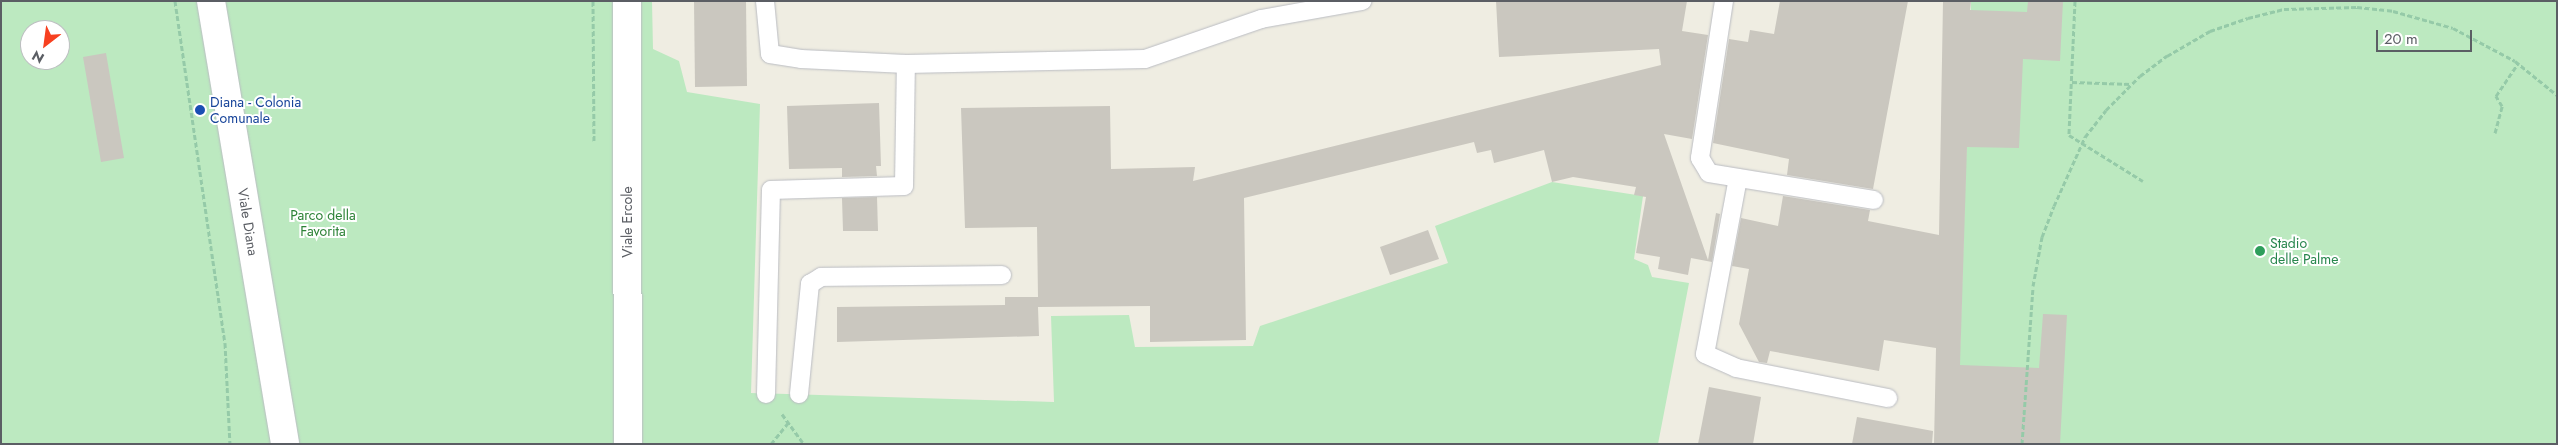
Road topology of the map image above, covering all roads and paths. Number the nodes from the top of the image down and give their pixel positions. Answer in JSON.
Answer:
{"nodes":[{"id":1,"x":175,"y":1,"type":"edge"},
{"id":2,"x":212,"y":1,"type":"edge"},
{"id":3,"x":627,"y":1,"type":"edge"},
{"id":4,"x":765,"y":1,"type":"edge"},
{"id":5,"x":1362,"y":1,"type":"edge"},
{"id":6,"x":1724,"y":1,"type":"edge"},
{"id":7,"x":2075,"y":1,"type":"edge"},
{"id":8,"x":2518,"y":63,"type":"junction"},
{"id":9,"x":906,"y":64,"type":"junction"},
{"id":10,"x":2072,"y":82,"type":"junction"},
{"id":11,"x":2132,"y":84,"type":"junction"},
{"id":12,"x":2556,"y":94,"type":"edge"},
{"id":13,"x":2495,"y":133,"type":"dead end"},
{"id":14,"x":2081,"y":145,"type":"junction"},
{"id":15,"x":1738,"y":178,"type":"junction"},
{"id":16,"x":2143,"y":181,"type":"dead end"},
{"id":17,"x":1874,"y":200,"type":"dead end"},
{"id":18,"x":1002,"y":275,"type":"dead end"},
{"id":19,"x":766,"y":394,"type":"joint"},
{"id":20,"x":799,"y":394,"type":"dead end"},
{"id":21,"x":1888,"y":398,"type":"dead end"},
{"id":22,"x":788,"y":422,"type":"junction"},
{"id":23,"x":230,"y":444,"type":"edge"},
{"id":24,"x":285,"y":444,"type":"edge"},
{"id":25,"x":628,"y":444,"type":"edge"},
{"id":26,"x":771,"y":444,"type":"edge"},
{"id":27,"x":804,"y":444,"type":"edge"},
{"id":28,"x":2022,"y":444,"type":"edge"}],
"edges":[{"from":1,"to":23,"type":"path"},
{"from":2,"to":24,"type":"street","name":"Viale Diana"},
{"from":3,"to":25,"type":"street","name":"Viale Ercole"},
{"from":4,"to":9,"type":"lane"},
{"from":5,"to":9,"type":"lane"},
{"from":6,"to":15,"type":"lane"},
{"from":7,"to":10,"type":"path"},
{"from":8,"to":11,"type":"path"},
{"from":8,"to":12,"type":"path"},
{"from":8,"to":13,"type":"path"},
{"from":9,"to":19,"type":"lane"},
{"from":10,"to":11,"type":"path"},
{"from":10,"to":14,"type":"path"},
{"from":11,"to":14,"type":"path"},
{"from":14,"to":16,"type":"path"},
{"from":14,"to":28,"type":"path"},
{"from":15,"to":17,"type":"lane"},
{"from":15,"to":21,"type":"lane"},
{"from":18,"to":20,"type":"lane"},
{"from":19,"to":22,"type":"path"},
{"from":22,"to":26,"type":"path"},
{"from":22,"to":27,"type":"path"}]}
